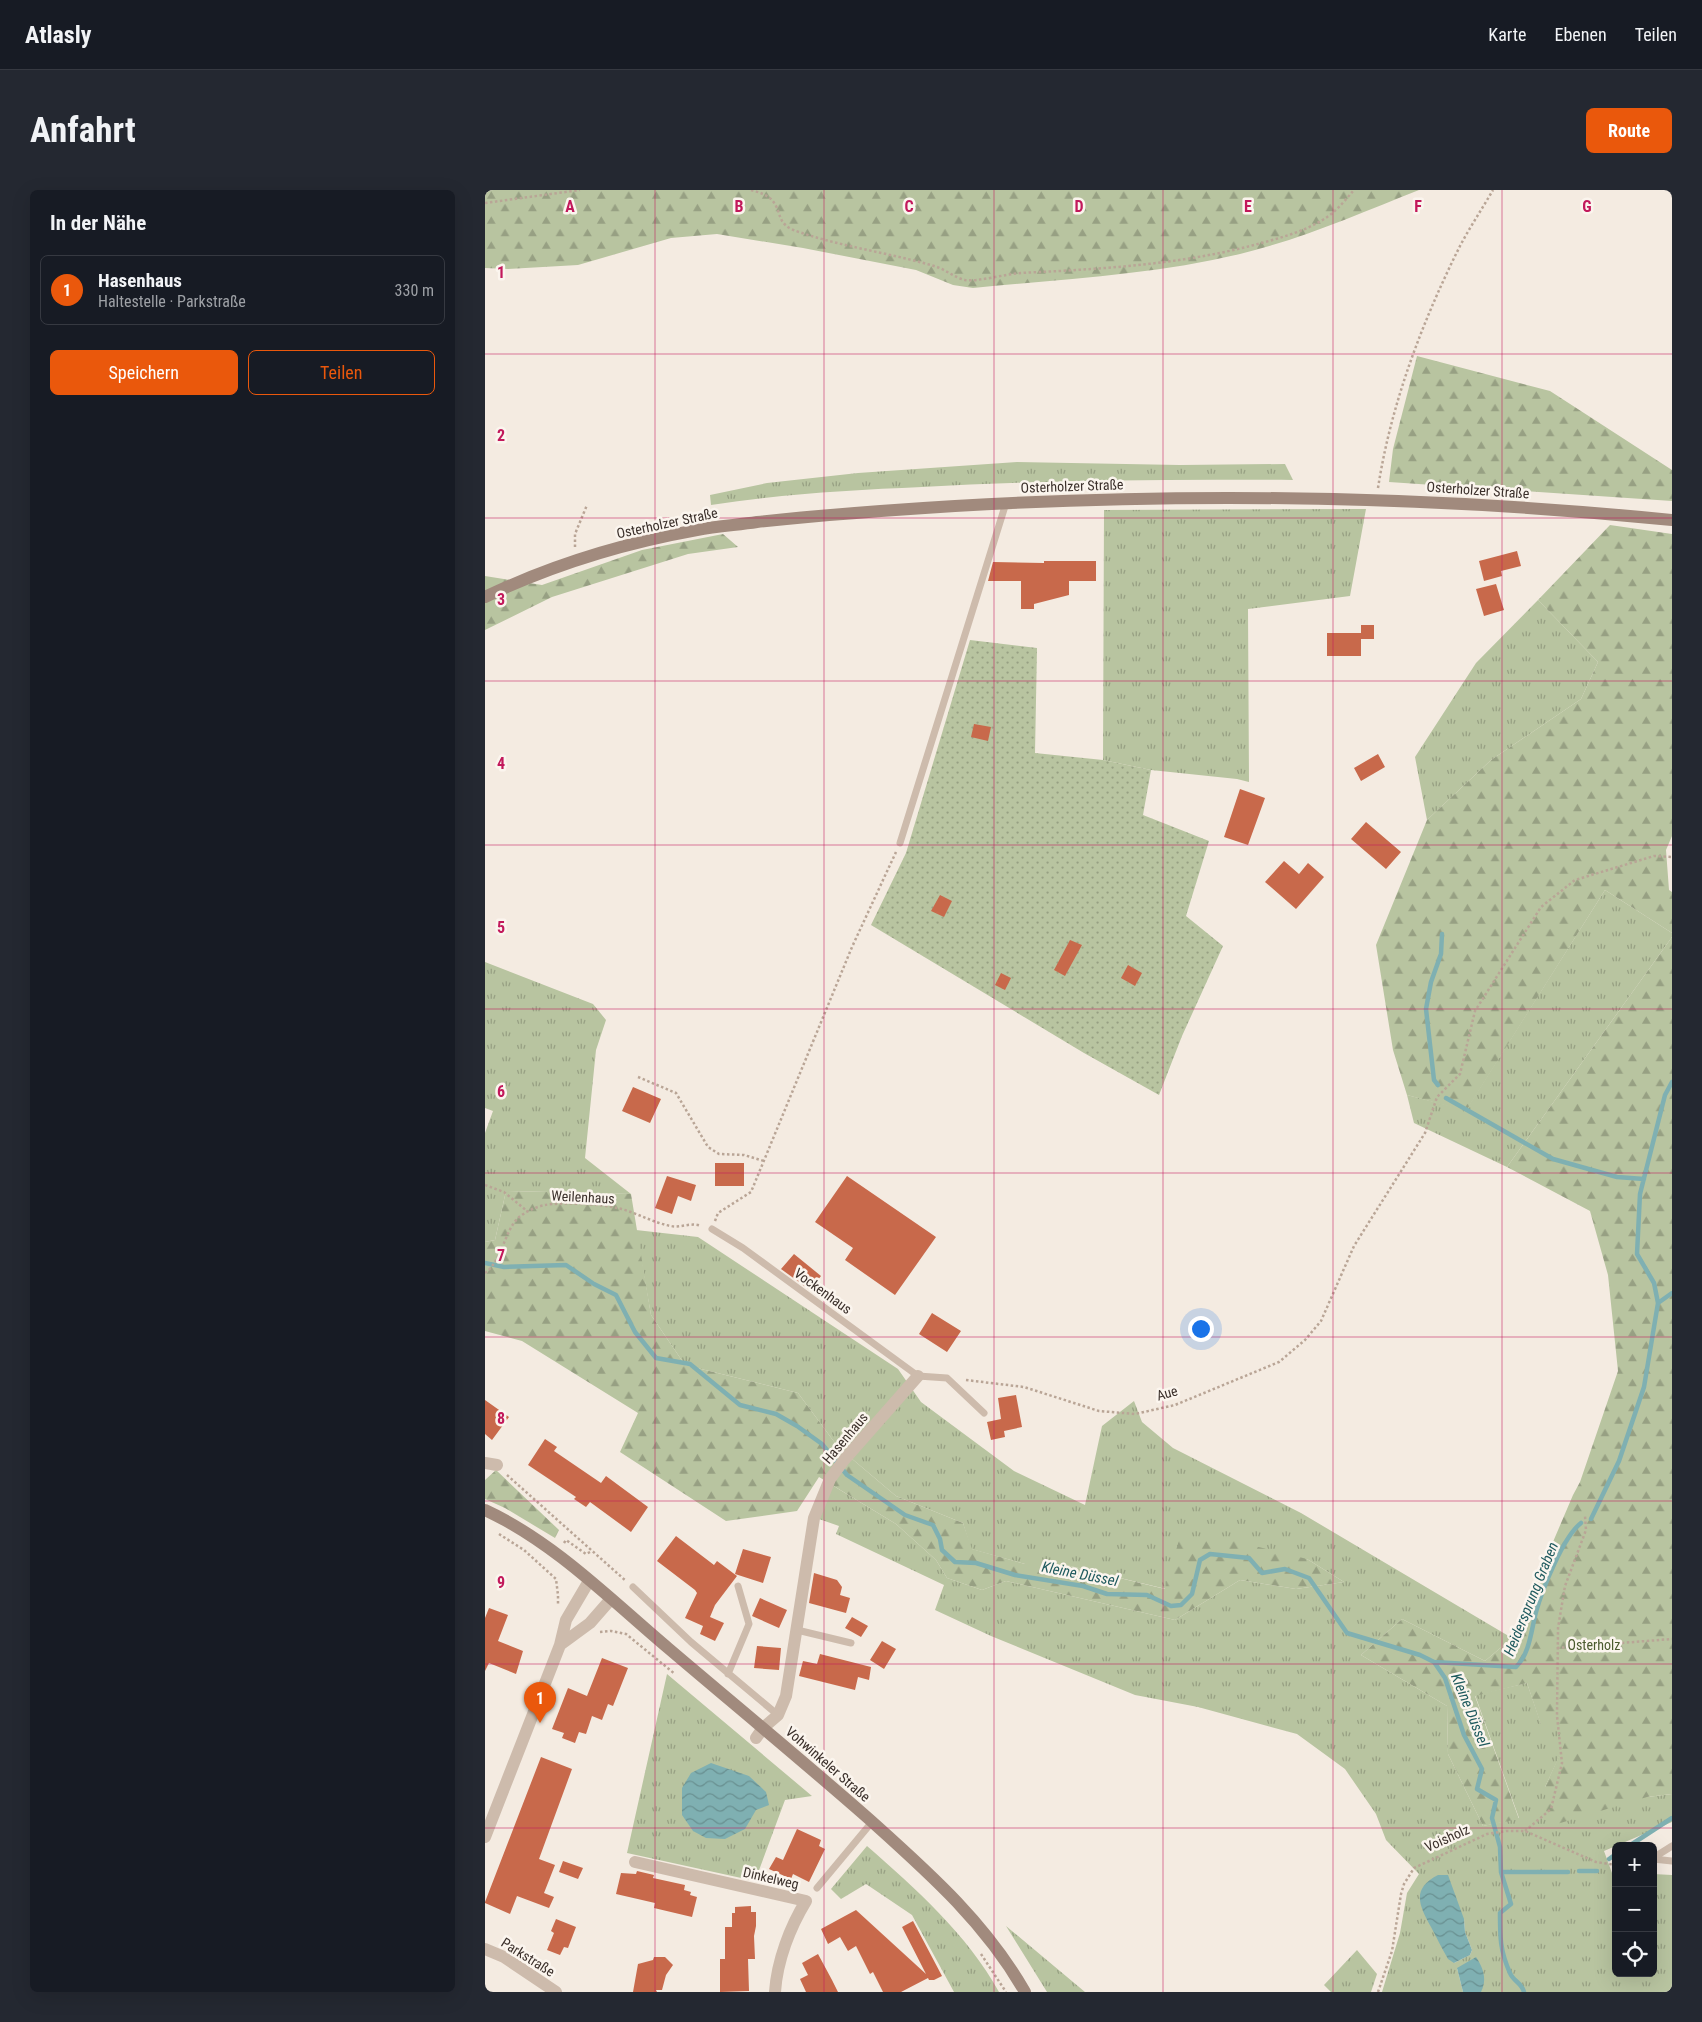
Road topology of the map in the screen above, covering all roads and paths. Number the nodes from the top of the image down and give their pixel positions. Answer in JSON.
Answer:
{"nodes":[{"id":1,"x":580,"y":190,"type":"edge"},
{"id":2,"x":751,"y":190,"type":"edge"},
{"id":3,"x":1354,"y":190,"type":"edge"},
{"id":4,"x":1493,"y":190,"type":"edge"},
{"id":5,"x":485,"y":203,"type":"edge"},
{"id":6,"x":1382,"y":499,"type":"junction"},
{"id":7,"x":1006,"y":503,"type":"junction"},
{"id":8,"x":587,"y":506,"type":"dead end"},
{"id":9,"x":1672,"y":520,"type":"edge"},
{"id":10,"x":580,"y":560,"type":"junction"},
{"id":11,"x":485,"y":597,"type":"edge"},
{"id":12,"x":900,"y":844,"type":"joint"},
{"id":13,"x":1672,"y":857,"type":"edge"},
{"id":14,"x":638,"y":1077,"type":"dead end"},
{"id":15,"x":765,"y":1161,"type":"junction"},
{"id":16,"x":485,"y":1185,"type":"edge"},
{"id":17,"x":527,"y":1211,"type":"junction"},
{"id":18,"x":712,"y":1229,"type":"junction"},
{"id":19,"x":485,"y":1273,"type":"edge"},
{"id":20,"x":918,"y":1376,"type":"junction"},
{"id":21,"x":947,"y":1378,"type":"junction"},
{"id":22,"x":984,"y":1413,"type":"dead end"},
{"id":23,"x":491,"y":1464,"type":"edge"},
{"id":24,"x":485,"y":1510,"type":"edge"},
{"id":25,"x":1585,"y":1516,"type":"dead end"},
{"id":26,"x":493,"y":1531,"type":"dead end"},
{"id":27,"x":589,"y":1581,"type":"junction"},
{"id":28,"x":738,"y":1586,"type":"dead end"},
{"id":29,"x":633,"y":1587,"type":"joint"},
{"id":30,"x":611,"y":1599,"type":"junction"},
{"id":31,"x":566,"y":1620,"type":"junction"},
{"id":32,"x":590,"y":1623,"type":"junction"},
{"id":33,"x":797,"y":1630,"type":"junction"},
{"id":34,"x":626,"y":1634,"type":"dead end"},
{"id":35,"x":1672,"y":1639,"type":"edge"},
{"id":36,"x":851,"y":1643,"type":"dead end"},
{"id":37,"x":560,"y":1644,"type":"junction"},
{"id":38,"x":1557,"y":1648,"type":"junction"},
{"id":39,"x":728,"y":1674,"type":"junction"},
{"id":40,"x":778,"y":1715,"type":"junction"},
{"id":41,"x":759,"y":1733,"type":"junction"},
{"id":42,"x":872,"y":1822,"type":"junction"},
{"id":43,"x":1525,"y":1831,"type":"junction"},
{"id":44,"x":485,"y":1837,"type":"edge"},
{"id":45,"x":1672,"y":1846,"type":"edge"},
{"id":46,"x":1657,"y":1855,"type":"edge"},
{"id":47,"x":1657,"y":1859,"type":"edge"},
{"id":48,"x":1672,"y":1861,"type":"edge"},
{"id":49,"x":635,"y":1862,"type":"dead end"},
{"id":50,"x":1612,"y":1864,"type":"edge"},
{"id":51,"x":817,"y":1888,"type":"dead end"},
{"id":52,"x":485,"y":1949,"type":"edge"},
{"id":53,"x":978,"y":1949,"type":"dead end"},
{"id":54,"x":556,"y":1992,"type":"edge"},
{"id":55,"x":775,"y":1992,"type":"edge"},
{"id":56,"x":1006,"y":1992,"type":"edge"},
{"id":57,"x":1025,"y":1992,"type":"edge"},
{"id":58,"x":1379,"y":1992,"type":"edge"}],
"edges":[{"from":1,"to":5,"type":"path"},
{"from":2,"to":3,"type":"path"},
{"from":4,"to":6,"type":"path"},
{"from":6,"to":7,"type":"main road","name":"Osterholzer Straße"},
{"from":6,"to":9,"type":"main road","name":"Osterholzer Straße"},
{"from":7,"to":10,"type":"main road","name":"Osterholzer Straße"},
{"from":7,"to":12,"type":"lane"},
{"from":8,"to":10,"type":"path"},
{"from":10,"to":11,"type":"main road","name":"Osterholzer Straße"},
{"from":12,"to":15,"type":"path"},
{"from":13,"to":21,"type":"path","name":"Aue"},
{"from":14,"to":15,"type":"path"},
{"from":15,"to":18,"type":"path"},
{"from":16,"to":17,"type":"path"},
{"from":17,"to":18,"type":"path","name":"Weilenhaus"},
{"from":17,"to":19,"type":"path"},
{"from":18,"to":20,"type":"lane","name":"Vockenhaus"},
{"from":20,"to":21,"type":"lane"},
{"from":20,"to":33,"type":"street","name":"Hasenhaus"},
{"from":21,"to":22,"type":"lane"},
{"from":23,"to":29,"type":"path"},
{"from":24,"to":27,"type":"main road","name":"Vohwinkeler Straße"},
{"from":25,"to":38,"type":"path"},
{"from":26,"to":31,"type":"path"},
{"from":27,"to":30,"type":"main road","name":"Vohwinkeler Straße"},
{"from":27,"to":31,"type":"street"},
{"from":28,"to":39,"type":"lane"},
{"from":29,"to":39,"type":"lane","name":"Vohwinkeler Straße"},
{"from":30,"to":32,"type":"street"},
{"from":30,"to":41,"type":"main road","name":"Vohwinkeler Straße"},
{"from":31,"to":37,"type":"street"},
{"from":32,"to":34,"type":"path"},
{"from":32,"to":37,"type":"street"},
{"from":33,"to":36,"type":"lane"},
{"from":33,"to":40,"type":"street","name":"Hasenhaus"},
{"from":35,"to":38,"type":"path"},
{"from":37,"to":44,"type":"street"},
{"from":38,"to":43,"type":"path"},
{"from":39,"to":40,"type":"lane","name":"Vohwinkeler Straße"},
{"from":40,"to":41,"type":"street","name":"Hasenhaus"},
{"from":41,"to":42,"type":"main road","name":"Vohwinkeler Straße"},
{"from":42,"to":51,"type":"lane","name":"Dinkelweg"},
{"from":42,"to":57,"type":"main road","name":"Vohwinkeler Straße"},
{"from":43,"to":50,"type":"path","name":"Voisholz"},
{"from":43,"to":58,"type":"path","name":"Voisholz"},
{"from":45,"to":46,"type":"lane"},
{"from":47,"to":48,"type":"lane"},
{"from":49,"to":55,"type":"street","name":"Dinkelweg"},
{"from":52,"to":54,"type":"street","name":"Parkstraße"},
{"from":53,"to":56,"type":"path"}]}
